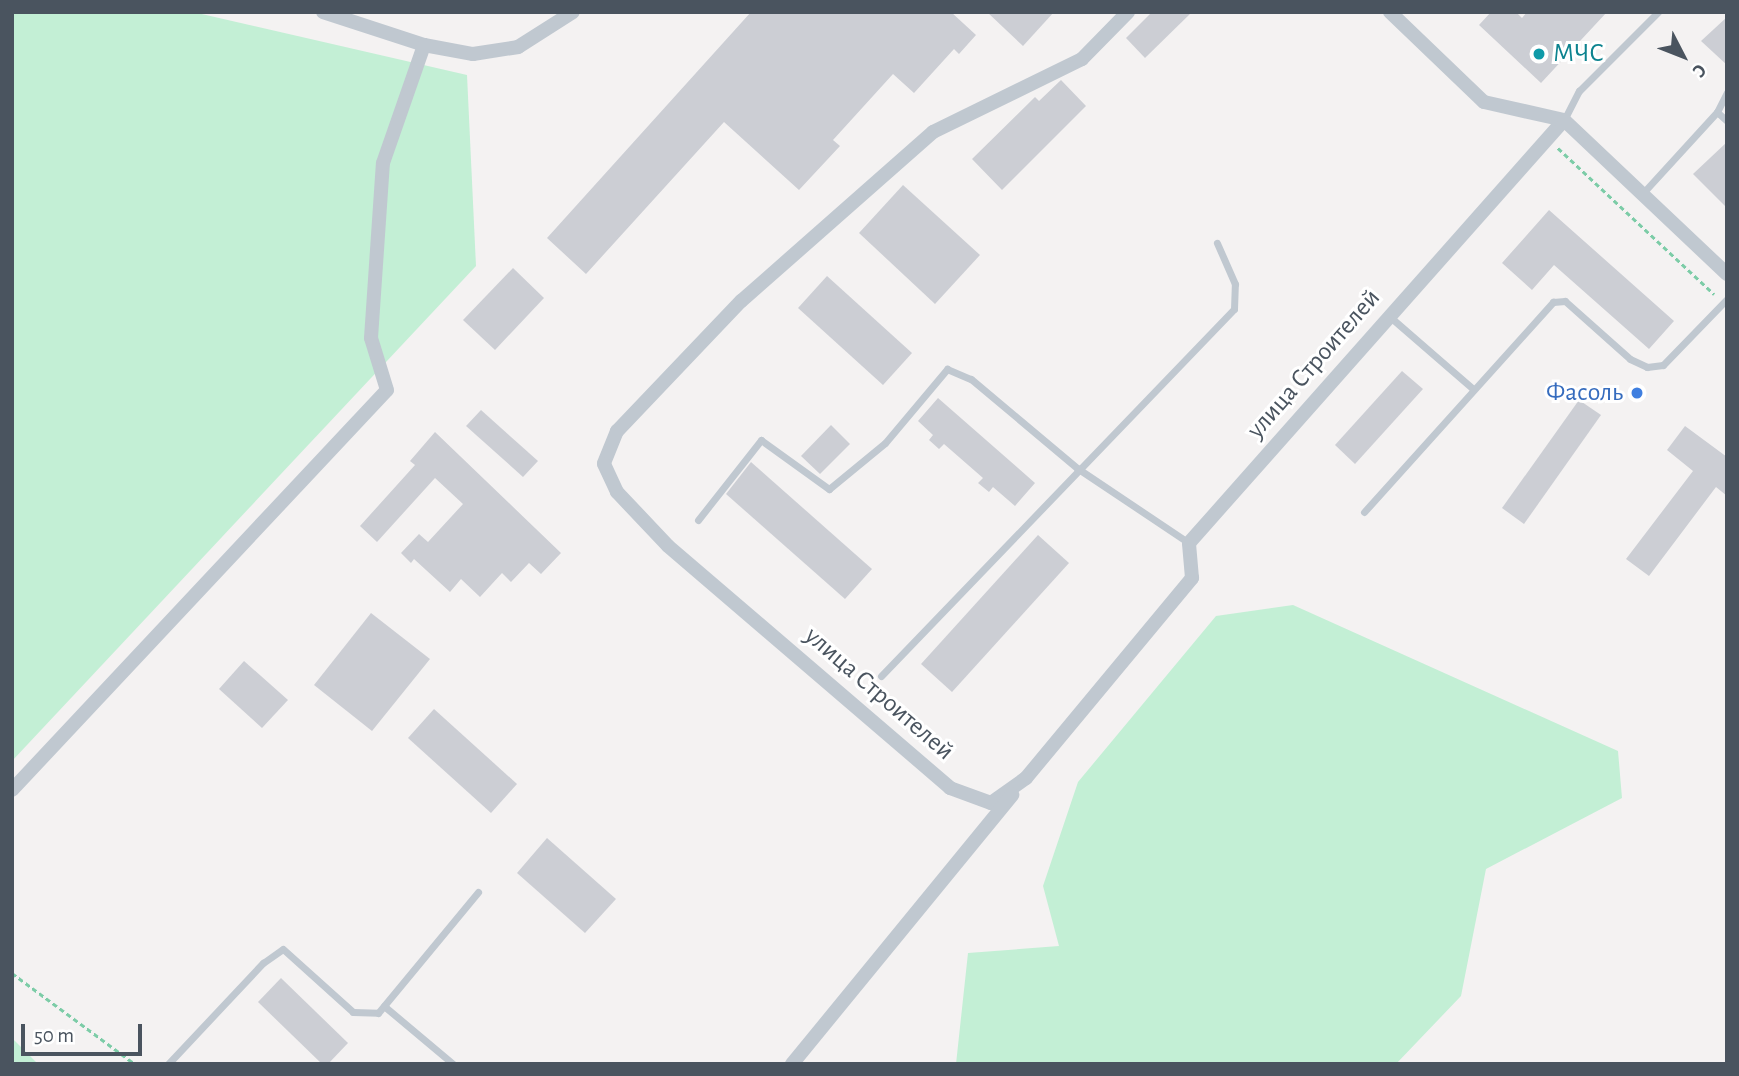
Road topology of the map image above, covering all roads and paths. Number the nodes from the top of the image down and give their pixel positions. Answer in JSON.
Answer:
{"nodes":[{"id":1,"x":323,"y":12,"type":"edge"},
{"id":2,"x":573,"y":12,"type":"edge"},
{"id":3,"x":1128,"y":12,"type":"edge"},
{"id":4,"x":1390,"y":12,"type":"edge"},
{"id":5,"x":1658,"y":12,"type":"edge"},
{"id":6,"x":424,"y":45,"type":"junction"},
{"id":7,"x":1727,"y":92,"type":"edge"},
{"id":8,"x":1717,"y":112,"type":"junction"},
{"id":9,"x":1564,"y":120,"type":"junction"},
{"id":10,"x":1727,"y":121,"type":"edge"},
{"id":11,"x":1547,"y":138,"type":"junction"},
{"id":12,"x":1642,"y":194,"type":"junction"},
{"id":13,"x":1217,"y":243,"type":"dead end"},
{"id":14,"x":1727,"y":274,"type":"edge"},
{"id":15,"x":1717,"y":296,"type":"dead end"},
{"id":16,"x":1727,"y":299,"type":"edge"},
{"id":17,"x":1389,"y":316,"type":"junction"},
{"id":18,"x":1472,"y":388,"type":"junction"},
{"id":19,"x":1077,"y":468,"type":"junction"},
{"id":20,"x":1364,"y":512,"type":"dead end"},
{"id":21,"x":698,"y":520,"type":"dead end"},
{"id":22,"x":1189,"y":543,"type":"junction"},
{"id":23,"x":881,"y":676,"type":"dead end"},
{"id":24,"x":1026,"y":778,"type":"junction"},
{"id":25,"x":12,"y":790,"type":"edge"},
{"id":26,"x":478,"y":892,"type":"dead end"},
{"id":27,"x":12,"y":973,"type":"edge"},
{"id":28,"x":384,"y":1006,"type":"junction"},
{"id":29,"x":135,"y":1064,"type":"edge"},
{"id":30,"x":168,"y":1064,"type":"edge"},
{"id":31,"x":453,"y":1064,"type":"edge"},
{"id":32,"x":792,"y":1064,"type":"edge"}],
"edges":[{"from":1,"to":6,"type":"street"},
{"from":2,"to":6,"type":"street"},
{"from":3,"to":24,"type":"street","name":"улица Строителей"},
{"from":4,"to":9,"type":"street"},
{"from":5,"to":9,"type":"lane"},
{"from":6,"to":25,"type":"street"},
{"from":7,"to":8,"type":"lane"},
{"from":8,"to":10,"type":"lane"},
{"from":8,"to":12,"type":"lane"},
{"from":9,"to":11,"type":"street","name":"улица Строителей"},
{"from":9,"to":12,"type":"street"},
{"from":11,"to":15,"type":"path"},
{"from":11,"to":17,"type":"street","name":"улица Строителей"},
{"from":12,"to":14,"type":"street"},
{"from":13,"to":19,"type":"lane"},
{"from":16,"to":18,"type":"lane"},
{"from":17,"to":18,"type":"lane"},
{"from":17,"to":22,"type":"street","name":"улица Строителей"},
{"from":18,"to":20,"type":"lane"},
{"from":19,"to":21,"type":"lane"},
{"from":19,"to":22,"type":"lane"},
{"from":19,"to":23,"type":"lane"},
{"from":22,"to":24,"type":"street","name":"улица Строителей"},
{"from":24,"to":32,"type":"street"},
{"from":26,"to":28,"type":"lane"},
{"from":27,"to":29,"type":"path"},
{"from":28,"to":30,"type":"lane"},
{"from":28,"to":31,"type":"lane"}]}
